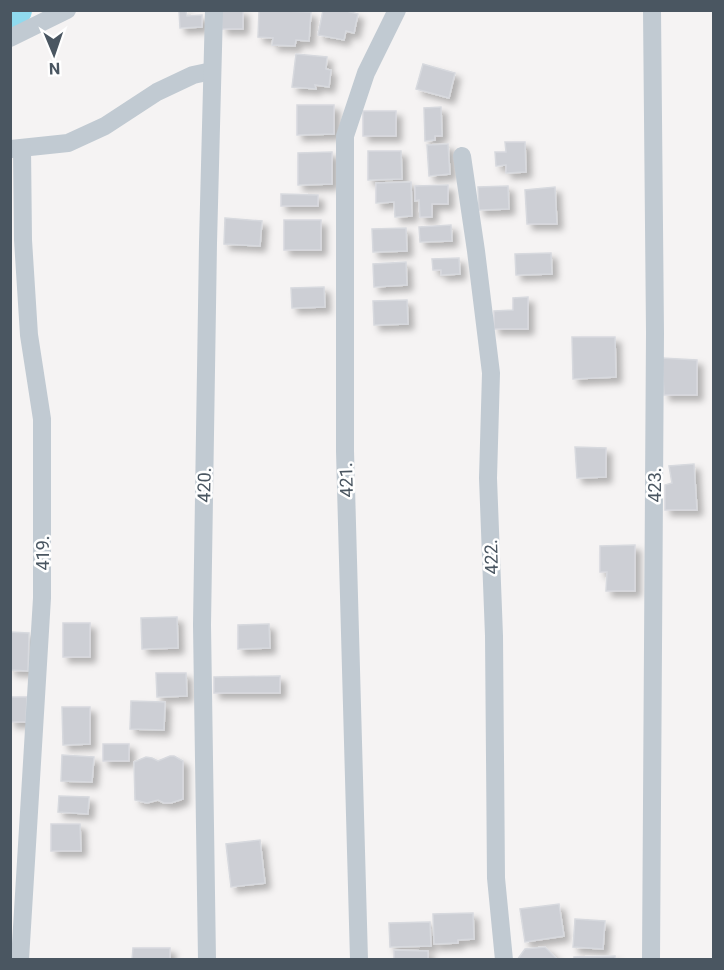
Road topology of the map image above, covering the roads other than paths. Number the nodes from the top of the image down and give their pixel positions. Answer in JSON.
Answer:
{"nodes":[{"id":1,"x":67,"y":10,"type":"edge"},
{"id":2,"x":214,"y":10,"type":"edge"},
{"id":3,"x":397,"y":10,"type":"edge"},
{"id":4,"x":652,"y":10,"type":"edge"},
{"id":5,"x":10,"y":38,"type":"edge"},
{"id":6,"x":212,"y":72,"type":"junction"},
{"id":7,"x":16,"y":148,"type":"edge"},
{"id":8,"x":462,"y":156,"type":"dead end"},
{"id":9,"x":20,"y":960,"type":"edge"},
{"id":10,"x":207,"y":960,"type":"edge"},
{"id":11,"x":359,"y":960,"type":"edge"},
{"id":12,"x":504,"y":960,"type":"edge"},
{"id":13,"x":651,"y":960,"type":"edge"}],
"edges":[{"from":1,"to":5,"type":"street"},
{"from":2,"to":6,"type":"street","name":"420."},
{"from":3,"to":11,"type":"street","name":"421."},
{"from":4,"to":13,"type":"street","name":"423."},
{"from":6,"to":7,"type":"street"},
{"from":6,"to":10,"type":"street","name":"420."},
{"from":7,"to":9,"type":"street","name":"419."},
{"from":8,"to":12,"type":"street","name":"422."}]}
